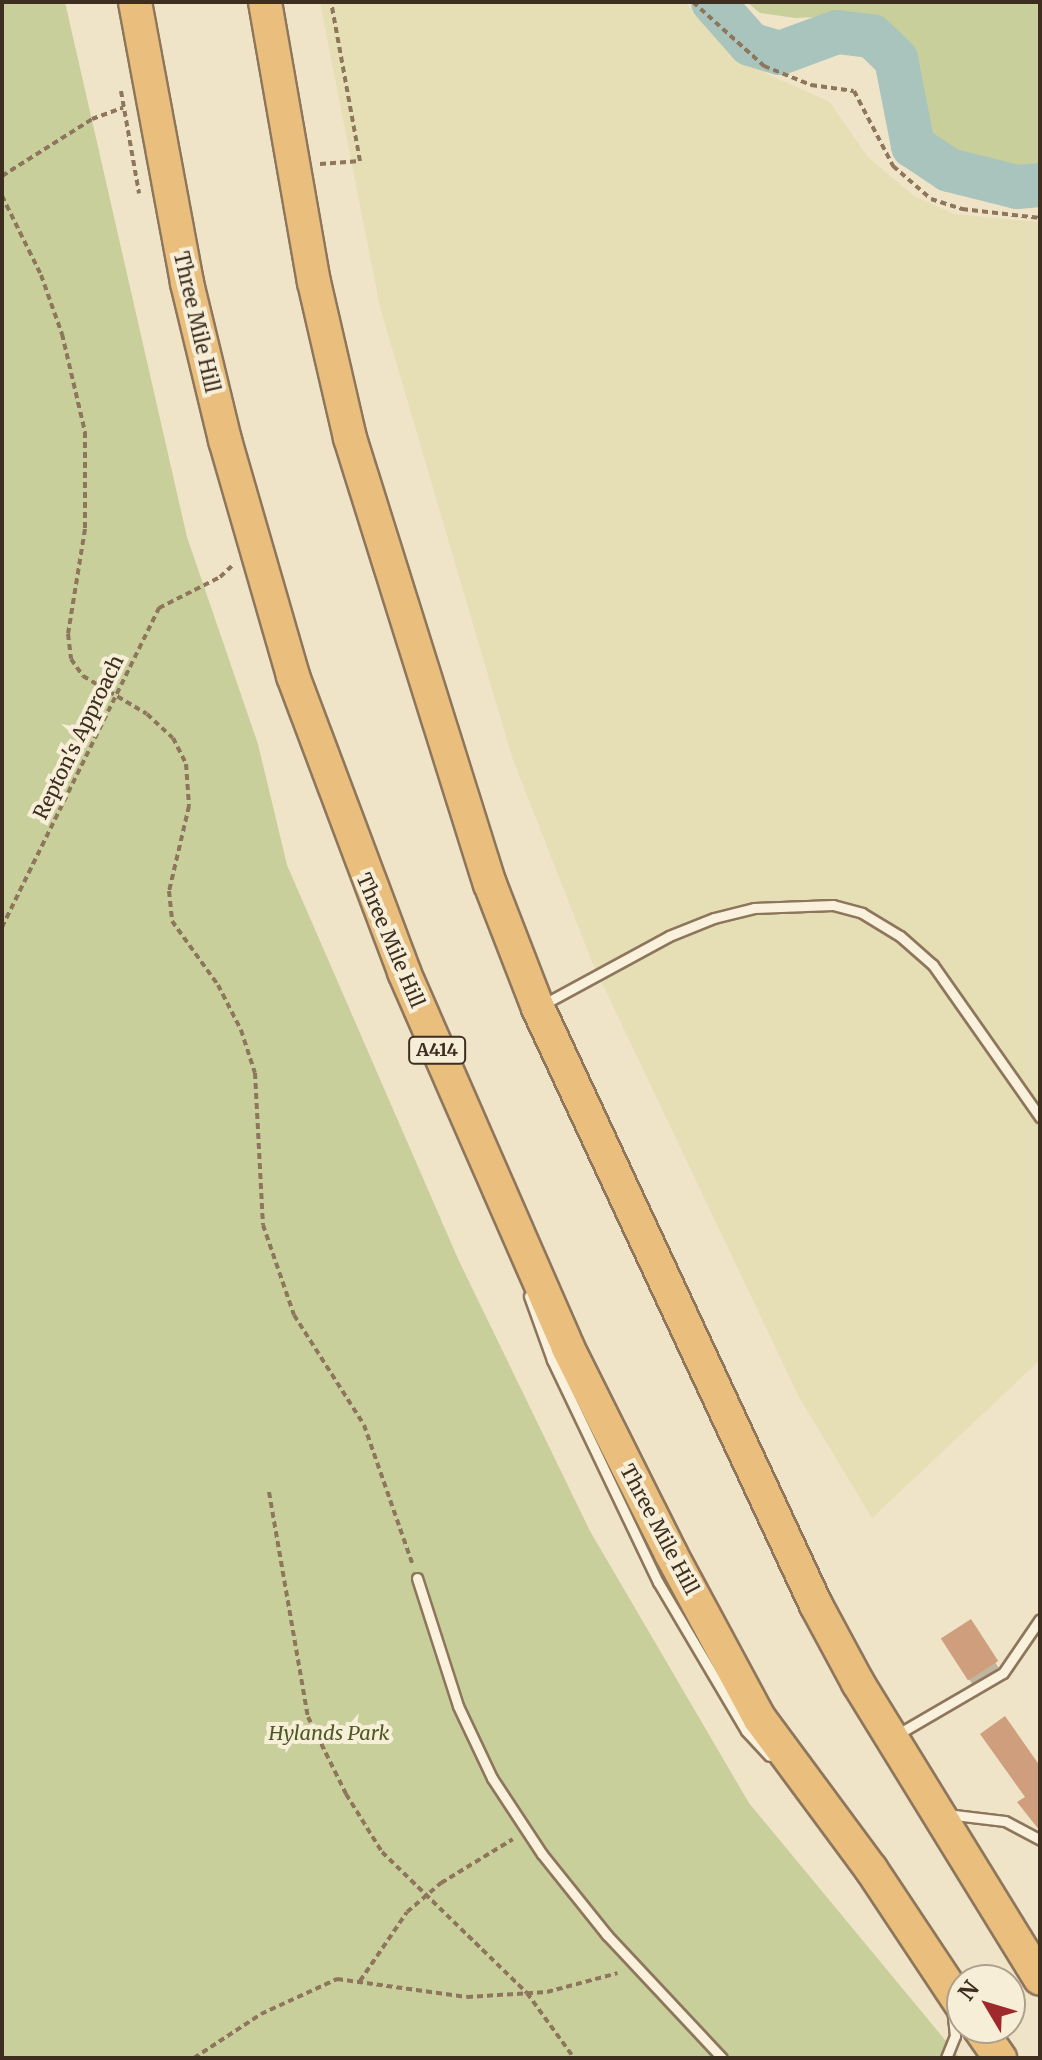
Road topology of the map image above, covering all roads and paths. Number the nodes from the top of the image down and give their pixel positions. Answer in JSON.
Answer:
{"nodes":[{"id":1,"x":135,"y":2,"type":"edge"},
{"id":2,"x":265,"y":2,"type":"edge"},
{"id":3,"x":331,"y":2,"type":"edge"},
{"id":4,"x":693,"y":2,"type":"edge"},
{"id":5,"x":123,"y":108,"type":"dead end"},
{"id":6,"x":295,"y":169,"type":"junction"},
{"id":7,"x":2,"y":176,"type":"edge"},
{"id":8,"x":2,"y":196,"type":"edge"},
{"id":9,"x":1040,"y":218,"type":"edge"},
{"id":10,"x":207,"y":585,"type":"dead end"},
{"id":11,"x":114,"y":696,"type":"junction"},
{"id":12,"x":2,"y":927,"type":"edge"},
{"id":13,"x":538,"y":1008,"type":"junction"},
{"id":14,"x":1040,"y":1117,"type":"edge"},
{"id":15,"x":487,"y":1168,"type":"junction"},
{"id":16,"x":518,"y":1267,"type":"dead end"},
{"id":17,"x":523,"y":1280,"type":"dead end"},
{"id":18,"x":269,"y":1492,"type":"dead end"},
{"id":19,"x":417,"y":1578,"type":"joint"},
{"id":20,"x":1040,"y":1619,"type":"edge"},
{"id":21,"x":891,"y":1738,"type":"junction"},
{"id":22,"x":938,"y":1814,"type":"junction"},
{"id":23,"x":528,"y":1833,"type":"junction"},
{"id":24,"x":1040,"y":1840,"type":"edge"},
{"id":25,"x":871,"y":1869,"type":"junction"},
{"id":26,"x":424,"y":1897,"type":"junction"},
{"id":27,"x":634,"y":1967,"type":"junction"},
{"id":28,"x":1040,"y":1979,"type":"edge"},
{"id":29,"x":360,"y":1981,"type":"junction"},
{"id":30,"x":946,"y":1984,"type":"edge"},
{"id":31,"x":527,"y":1993,"type":"junction"},
{"id":32,"x":194,"y":2058,"type":"edge"},
{"id":33,"x":574,"y":2058,"type":"edge"},
{"id":34,"x":722,"y":2058,"type":"edge"}],
"edges":[{"from":1,"to":15,"type":"highway","name":"Three Mile Hill","number":"A414"},
{"from":2,"to":6,"type":"highway"},
{"from":3,"to":6,"type":"path"},
{"from":4,"to":9,"type":"path"},
{"from":5,"to":7,"type":"path"},
{"from":6,"to":13,"type":"highway"},
{"from":8,"to":11,"type":"path"},
{"from":10,"to":11,"type":"path","name":"Repton's Approach"},
{"from":11,"to":12,"type":"path","name":"Repton's Approach"},
{"from":11,"to":19,"type":"path"},
{"from":13,"to":14,"type":"lane"},
{"from":13,"to":21,"type":"highway"},
{"from":15,"to":16,"type":"lane"},
{"from":15,"to":25,"type":"highway","name":"Three Mile Hill","number":"A414"},
{"from":17,"to":25,"type":"lane"},
{"from":18,"to":26,"type":"path"},
{"from":19,"to":23,"type":"lane"},
{"from":20,"to":21,"type":"lane"},
{"from":21,"to":22,"type":"highway"},
{"from":22,"to":24,"type":"lane"},
{"from":22,"to":28,"type":"highway"},
{"from":23,"to":26,"type":"path"},
{"from":23,"to":27,"type":"lane"},
{"from":25,"to":30,"type":"highway","name":"Three Mile Hill","number":"A414"},
{"from":26,"to":29,"type":"path"},
{"from":26,"to":31,"type":"path"},
{"from":27,"to":31,"type":"path"},
{"from":27,"to":34,"type":"lane"},
{"from":29,"to":31,"type":"path"},
{"from":29,"to":32,"type":"path"},
{"from":31,"to":33,"type":"path"}]}
